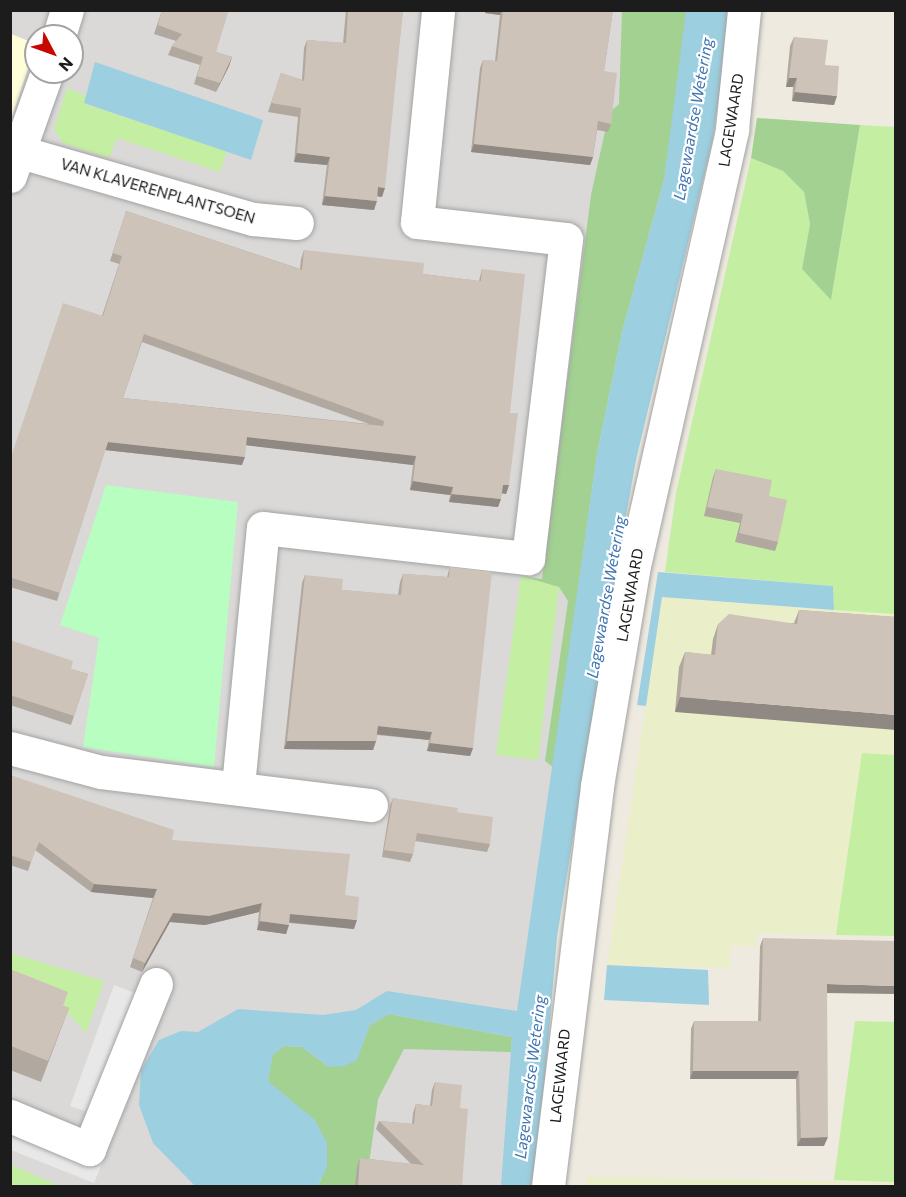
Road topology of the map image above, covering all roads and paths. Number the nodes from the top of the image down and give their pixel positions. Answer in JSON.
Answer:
{"nodes":[{"id":1,"x":438,"y":10,"type":"edge"},
{"id":2,"x":744,"y":10,"type":"edge"},
{"id":3,"x":42,"y":84,"type":"edge"},
{"id":4,"x":14,"y":159,"type":"edge"},
{"id":5,"x":297,"y":223,"type":"dead end"},
{"id":6,"x":10,"y":747,"type":"edge"},
{"id":7,"x":237,"y":786,"type":"junction"},
{"id":8,"x":371,"y":805,"type":"dead end"},
{"id":9,"x":156,"y":984,"type":"dead end"},
{"id":10,"x":10,"y":1116,"type":"edge"},
{"id":11,"x":548,"y":1186,"type":"edge"}],
"edges":[{"from":1,"to":7,"type":"street"},
{"from":2,"to":11,"type":"street","name":"LAGEWAARD"},
{"from":3,"to":4,"type":"street"},
{"from":4,"to":5,"type":"street","name":"VAN KLAVERENPLANTSOEN"},
{"from":6,"to":7,"type":"street"},
{"from":7,"to":8,"type":"street"},
{"from":9,"to":10,"type":"street"}]}
